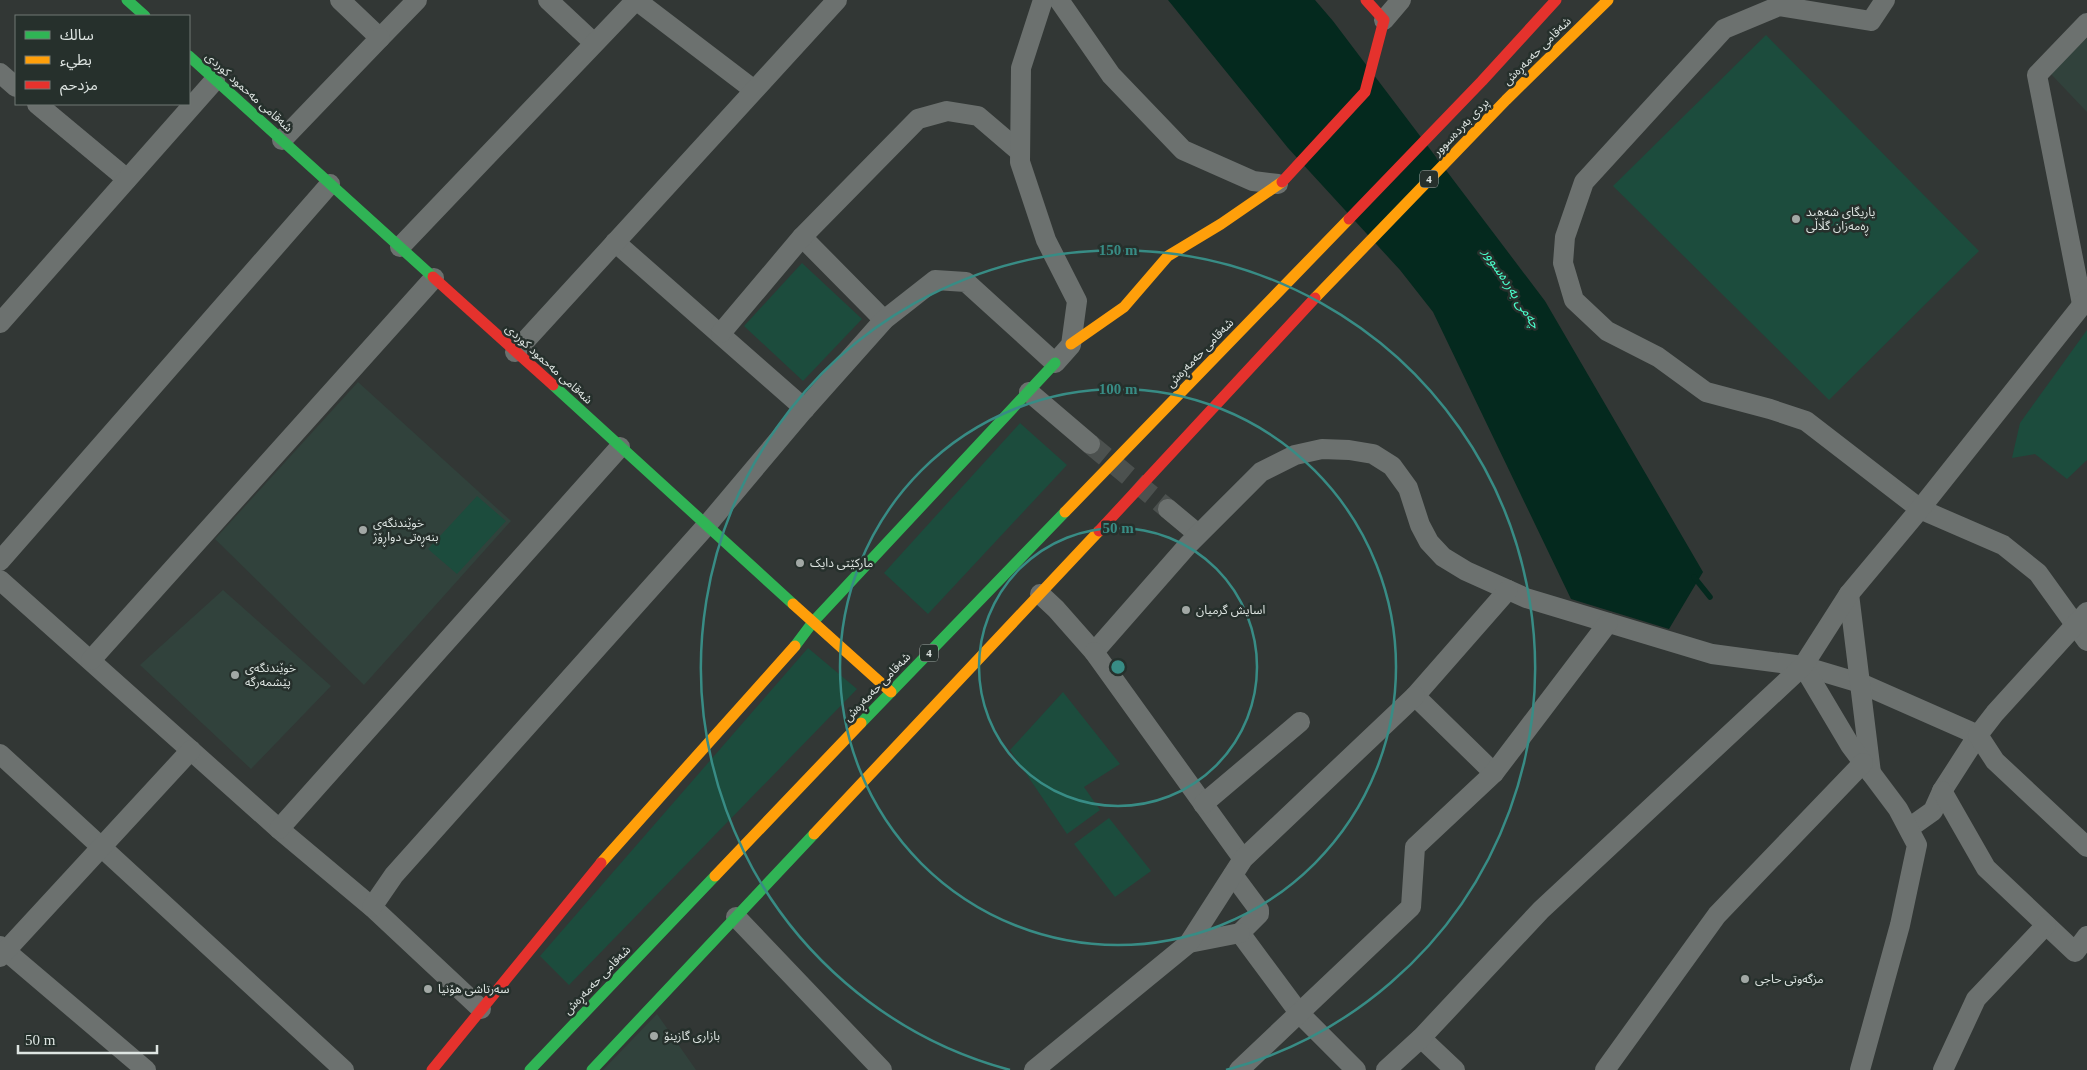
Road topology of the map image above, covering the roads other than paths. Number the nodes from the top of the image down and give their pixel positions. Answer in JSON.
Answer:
{"nodes":[{"id":1,"x":127,"y":0,"type":"edge"},
{"id":2,"x":340,"y":0,"type":"edge"},
{"id":3,"x":417,"y":0,"type":"edge"},
{"id":4,"x":548,"y":0,"type":"edge"},
{"id":5,"x":837,"y":0,"type":"edge"},
{"id":6,"x":1043,"y":0,"type":"edge"},
{"id":7,"x":1060,"y":0,"type":"edge"},
{"id":8,"x":1366,"y":0,"type":"edge"},
{"id":9,"x":1401,"y":0,"type":"edge"},
{"id":10,"x":1556,"y":0,"type":"edge"},
{"id":11,"x":1608,"y":0,"type":"edge"},
{"id":12,"x":1885,"y":0,"type":"edge"},
{"id":13,"x":144,"y":15,"type":"edge"},
{"id":14,"x":1384,"y":20,"type":"junction"},
{"id":15,"x":2087,"y":23,"type":"edge"},
{"id":16,"x":380,"y":38,"type":"junction"},
{"id":17,"x":594,"y":44,"type":"junction"},
{"id":18,"x":190,"y":57,"type":"edge"},
{"id":19,"x":215,"y":80,"type":"junction"},
{"id":20,"x":1482,"y":81,"type":"joint"},
{"id":21,"x":754,"y":90,"type":"junction"},
{"id":22,"x":1506,"y":100,"type":"joint"},
{"id":23,"x":38,"y":105,"type":"edge"},
{"id":24,"x":282,"y":140,"type":"junction"},
{"id":25,"x":1020,"y":152,"type":"junction"},
{"id":26,"x":128,"y":179,"type":"junction"},
{"id":27,"x":330,"y":184,"type":"junction"},
{"id":28,"x":1278,"y":184,"type":"junction"},
{"id":29,"x":802,"y":237,"type":"junction"},
{"id":30,"x":1329,"y":238,"type":"joint"},
{"id":31,"x":615,"y":242,"type":"junction"},
{"id":32,"x":400,"y":247,"type":"junction"},
{"id":33,"x":434,"y":278,"type":"junction"},
{"id":34,"x":2084,"y":302,"type":"edge"},
{"id":35,"x":884,"y":320,"type":"junction"},
{"id":36,"x":0,"y":322,"type":"edge"},
{"id":37,"x":721,"y":333,"type":"junction"},
{"id":38,"x":1071,"y":344,"type":"junction"},
{"id":39,"x":515,"y":352,"type":"junction"},
{"id":40,"x":1055,"y":363,"type":"junction"},
{"id":41,"x":1029,"y":392,"type":"junction"},
{"id":42,"x":805,"y":409,"type":"junction"},
{"id":43,"x":1090,"y":444,"type":"tunnel mouth"},
{"id":44,"x":620,"y":447,"type":"junction"},
{"id":45,"x":1168,"y":509,"type":"tunnel mouth"},
{"id":46,"x":1920,"y":509,"type":"junction"},
{"id":47,"x":707,"y":525,"type":"junction"},
{"id":48,"x":1198,"y":534,"type":"junction"},
{"id":49,"x":0,"y":561,"type":"edge"},
{"id":50,"x":0,"y":580,"type":"edge"},
{"id":51,"x":1508,"y":590,"type":"junction"},
{"id":52,"x":1040,"y":594,"type":"junction"},
{"id":53,"x":1849,"y":594,"type":"junction"},
{"id":54,"x":2081,"y":618,"type":"edge"},
{"id":55,"x":813,"y":622,"type":"junction"},
{"id":56,"x":1608,"y":623,"type":"junction"},
{"id":57,"x":2087,"y":641,"type":"edge"},
{"id":58,"x":1094,"y":652,"type":"junction"},
{"id":59,"x":90,"y":660,"type":"junction"},
{"id":60,"x":1803,"y":666,"type":"junction"},
{"id":61,"x":1860,"y":683,"type":"junction"},
{"id":62,"x":891,"y":692,"type":"junction"},
{"id":63,"x":1415,"y":696,"type":"junction"},
{"id":64,"x":1300,"y":722,"type":"dead end"},
{"id":65,"x":1978,"y":735,"type":"junction"},
{"id":66,"x":191,"y":750,"type":"junction"},
{"id":67,"x":0,"y":754,"type":"edge"},
{"id":68,"x":1867,"y":768,"type":"junction"},
{"id":69,"x":1494,"y":773,"type":"junction"},
{"id":70,"x":1942,"y":791,"type":"junction"},
{"id":71,"x":1203,"y":804,"type":"junction"},
{"id":72,"x":1909,"y":828,"type":"junction"},
{"id":73,"x":279,"y":829,"type":"junction"},
{"id":74,"x":102,"y":846,"type":"junction"},
{"id":75,"x":2087,"y":846,"type":"edge"},
{"id":76,"x":1238,"y":867,"type":"junction"},
{"id":77,"x":372,"y":907,"type":"junction"},
{"id":78,"x":736,"y":917,"type":"junction"},
{"id":79,"x":2046,"y":925,"type":"junction"},
{"id":80,"x":1240,"y":933,"type":"junction"},
{"id":81,"x":2087,"y":936,"type":"edge"},
{"id":82,"x":1189,"y":943,"type":"junction"},
{"id":83,"x":2,"y":951,"type":"edge"},
{"id":84,"x":481,"y":1009,"type":"junction"},
{"id":85,"x":1300,"y":1014,"type":"junction"},
{"id":86,"x":1421,"y":1038,"type":"junction"},
{"id":87,"x":598,"y":1068,"type":"edge"},
{"id":88,"x":146,"y":1070,"type":"edge"},
{"id":89,"x":344,"y":1070,"type":"edge"},
{"id":90,"x":432,"y":1070,"type":"edge"},
{"id":91,"x":530,"y":1070,"type":"edge"},
{"id":92,"x":882,"y":1070,"type":"edge"},
{"id":93,"x":1034,"y":1070,"type":"edge"},
{"id":94,"x":1239,"y":1070,"type":"edge"},
{"id":95,"x":1356,"y":1070,"type":"edge"},
{"id":96,"x":1386,"y":1070,"type":"edge"},
{"id":97,"x":1455,"y":1070,"type":"edge"},
{"id":98,"x":1605,"y":1070,"type":"edge"},
{"id":99,"x":1860,"y":1070,"type":"edge"},
{"id":100,"x":1943,"y":1070,"type":"edge"}],
"edges":[{"from":1,"to":13,"type":"main road"},
{"from":2,"to":16,"type":"street"},
{"from":3,"to":16,"type":"street"},
{"from":4,"to":17,"type":"street"},
{"from":5,"to":21,"type":"street"},
{"from":6,"to":25,"type":"street"},
{"from":7,"to":28,"type":"street"},
{"from":8,"to":14,"type":"main road"},
{"from":9,"to":14,"type":"street"},
{"from":10,"to":20,"type":"main road","name":"شەقامی حەمەڕەش","number":"4"},
{"from":11,"to":22,"type":"main road","name":"شەقامی حەمەڕەش","number":"4"},
{"from":12,"to":46,"type":"street"},
{"from":14,"to":28,"type":"main road"},
{"from":15,"to":34,"type":"street"},
{"from":16,"to":24,"type":"street"},
{"from":17,"to":21,"type":"street"},
{"from":17,"to":32,"type":"street"},
{"from":18,"to":19,"type":"main road","name":"شەقامی مەحمود کوردی"},
{"from":19,"to":24,"type":"main road","name":"شەقامی مەحمود کوردی"},
{"from":19,"to":26,"type":"street"},
{"from":20,"to":30,"type":"main road","name":"پردی بەردەسوور","number":"4"},
{"from":21,"to":31,"type":"street"},
{"from":22,"to":52,"type":"main road","name":"پردی بەردەسوور","number":"4"},
{"from":23,"to":26,"type":"street"},
{"from":24,"to":27,"type":"main road","name":"شەقامی مەحمود کوردی"},
{"from":25,"to":29,"type":"street"},
{"from":25,"to":38,"type":"street"},
{"from":26,"to":36,"type":"street"},
{"from":27,"to":32,"type":"main road","name":"شەقامی مەحمود کوردی"},
{"from":27,"to":49,"type":"street"},
{"from":28,"to":38,"type":"main road"},
{"from":29,"to":35,"type":"street"},
{"from":29,"to":37,"type":"street"},
{"from":30,"to":62,"type":"main road","name":"شەقامی حەمەڕەش","number":"4"},
{"from":31,"to":37,"type":"street"},
{"from":31,"to":39,"type":"street"},
{"from":32,"to":33,"type":"main road","name":"شەقامی مەحمود کوردی"},
{"from":33,"to":39,"type":"main road","name":"شەقامی مەحمود کوردی"},
{"from":33,"to":59,"type":"street"},
{"from":34,"to":46,"type":"street"},
{"from":35,"to":40,"type":"street"},
{"from":35,"to":42,"type":"street"},
{"from":37,"to":42,"type":"street"},
{"from":38,"to":40,"type":"street"},
{"from":39,"to":44,"type":"main road","name":"شەقامی مەحمود کوردی"},
{"from":40,"to":41,"type":"main road"},
{"from":41,"to":43,"type":"street"},
{"from":41,"to":55,"type":"main road"},
{"from":42,"to":47,"type":"street"},
{"from":44,"to":47,"type":"main road","name":"شەقامی مەحمود کوردی"},
{"from":44,"to":73,"type":"street"},
{"from":45,"to":48,"type":"street"},
{"from":46,"to":53,"type":"street"},
{"from":46,"to":54,"type":"street"},
{"from":47,"to":55,"type":"main road","name":"شەقامی مەحمود کوردی"},
{"from":47,"to":77,"type":"street"},
{"from":48,"to":51,"type":"street"},
{"from":48,"to":58,"type":"street"},
{"from":50,"to":59,"type":"street"},
{"from":51,"to":56,"type":"street"},
{"from":51,"to":63,"type":"street"},
{"from":52,"to":58,"type":"street"},
{"from":52,"to":78,"type":"main road","number":"4"},
{"from":53,"to":60,"type":"street"},
{"from":53,"to":61,"type":"street"},
{"from":54,"to":57,"type":"street"},
{"from":54,"to":65,"type":"street"},
{"from":55,"to":62,"type":"main road","name":"شەقامی مەحمود کوردی"},
{"from":55,"to":84,"type":"main road"},
{"from":56,"to":60,"type":"street"},
{"from":56,"to":69,"type":"street"},
{"from":58,"to":71,"type":"street"},
{"from":59,"to":66,"type":"street"},
{"from":60,"to":61,"type":"street"},
{"from":60,"to":68,"type":"street"},
{"from":60,"to":86,"type":"street"},
{"from":61,"to":65,"type":"street"},
{"from":61,"to":68,"type":"street"},
{"from":62,"to":91,"type":"main road","name":"شەقامی حەمەڕەش","number":"4"},
{"from":63,"to":69,"type":"street"},
{"from":63,"to":76,"type":"street"},
{"from":64,"to":71,"type":"street"},
{"from":65,"to":70,"type":"street"},
{"from":65,"to":75,"type":"street"},
{"from":66,"to":73,"type":"street"},
{"from":66,"to":74,"type":"street"},
{"from":67,"to":74,"type":"street"},
{"from":68,"to":72,"type":"street"},
{"from":68,"to":98,"type":"street"},
{"from":69,"to":85,"type":"street"},
{"from":70,"to":72,"type":"street"},
{"from":70,"to":79,"type":"street"},
{"from":71,"to":76,"type":"street"},
{"from":72,"to":99,"type":"street"},
{"from":73,"to":77,"type":"street"},
{"from":74,"to":83,"type":"street"},
{"from":74,"to":89,"type":"street"},
{"from":76,"to":80,"type":"street"},
{"from":76,"to":82,"type":"street"},
{"from":77,"to":84,"type":"street"},
{"from":78,"to":87,"type":"main road","number":"4"},
{"from":78,"to":92,"type":"street"},
{"from":79,"to":81,"type":"street"},
{"from":79,"to":100,"type":"street"},
{"from":80,"to":82,"type":"street"},
{"from":80,"to":85,"type":"street"},
{"from":82,"to":93,"type":"street"},
{"from":83,"to":88,"type":"street"},
{"from":84,"to":90,"type":"main road"},
{"from":85,"to":94,"type":"street"},
{"from":85,"to":95,"type":"street"},
{"from":86,"to":96,"type":"street"},
{"from":86,"to":97,"type":"street"}]}
